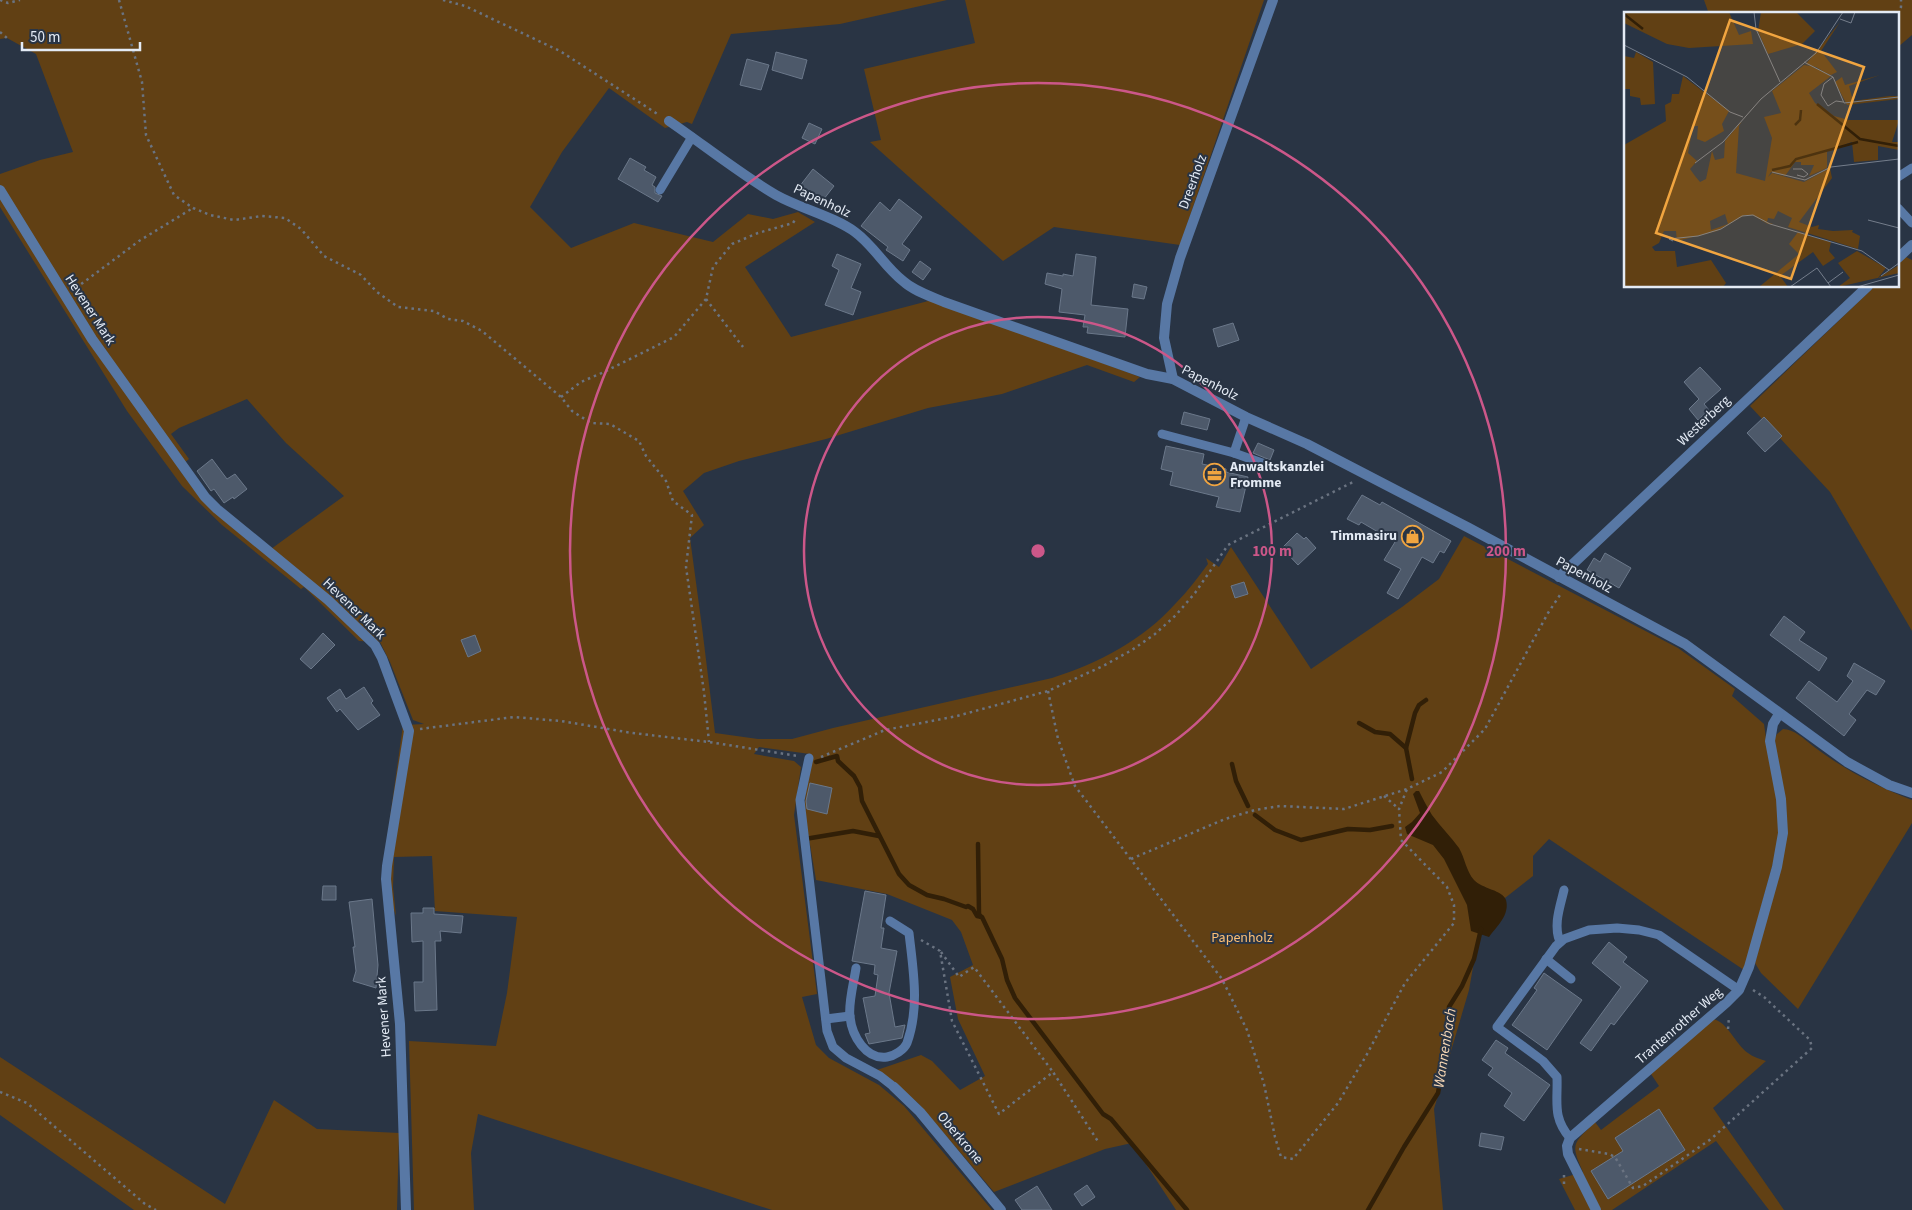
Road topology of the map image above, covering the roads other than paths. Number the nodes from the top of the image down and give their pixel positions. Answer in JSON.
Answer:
{"nodes":[{"id":1,"x":1273,"y":0,"type":"edge"},
{"id":2,"x":669,"y":121,"type":"road end"},
{"id":3,"x":692,"y":137,"type":"junction"},
{"id":4,"x":1912,"y":168,"type":"edge"},
{"id":5,"x":1900,"y":176,"type":"edge"},
{"id":6,"x":0,"y":190,"type":"edge"},
{"id":7,"x":660,"y":190,"type":"dead end"},
{"id":8,"x":1900,"y":210,"type":"edge"},
{"id":9,"x":1912,"y":223,"type":"edge"},
{"id":10,"x":1912,"y":245,"type":"edge"},
{"id":11,"x":1900,"y":256,"type":"edge"},
{"id":12,"x":1866,"y":288,"type":"edge"},
{"id":13,"x":1173,"y":379,"type":"junction"},
{"id":14,"x":1246,"y":417,"type":"junction"},
{"id":15,"x":1162,"y":434,"type":"dead end"},
{"id":16,"x":1234,"y":454,"type":"junction"},
{"id":17,"x":1265,"y":464,"type":"dead end"},
{"id":18,"x":1559,"y":577,"type":"junction"},
{"id":19,"x":1779,"y":714,"type":"junction"},
{"id":20,"x":809,"y":758,"type":"road end"},
{"id":21,"x":1912,"y":793,"type":"edge"},
{"id":22,"x":1564,"y":890,"type":"dead end"},
{"id":23,"x":890,"y":920,"type":"dead end"},
{"id":24,"x":1560,"y":942,"type":"junction"},
{"id":25,"x":1546,"y":959,"type":"junction"},
{"id":26,"x":856,"y":968,"type":"dead end"},
{"id":27,"x":1571,"y":979,"type":"dead end"},
{"id":28,"x":1739,"y":990,"type":"junction"},
{"id":29,"x":850,"y":1016,"type":"junction"},
{"id":30,"x":826,"y":1019,"type":"junction"},
{"id":31,"x":894,"y":1087,"type":"joint"},
{"id":32,"x":1569,"y":1142,"type":"junction"},
{"id":33,"x":406,"y":1210,"type":"edge"},
{"id":34,"x":1001,"y":1210,"type":"edge"},
{"id":35,"x":1596,"y":1210,"type":"edge"}],
"edges":[{"from":1,"to":13,"type":"street","name":"Dreerholz"},
{"from":2,"to":3,"type":"street","name":"Papenholz"},
{"from":3,"to":7,"type":"lane"},
{"from":3,"to":13,"type":"street","name":"Papenholz"},
{"from":4,"to":5,"type":"lane"},
{"from":6,"to":33,"type":"street","name":"Hevener Mark"},
{"from":8,"to":9,"type":"lane"},
{"from":10,"to":11,"type":"street"},
{"from":12,"to":18,"type":"street","name":"Westerberg"},
{"from":13,"to":14,"type":"street","name":"Papenholz"},
{"from":14,"to":16,"type":"lane"},
{"from":14,"to":18,"type":"street","name":"Papenholz"},
{"from":15,"to":16,"type":"lane"},
{"from":16,"to":17,"type":"lane"},
{"from":18,"to":19,"type":"street","name":"Papenholz"},
{"from":19,"to":21,"type":"street","name":"Papenholz"},
{"from":19,"to":28,"type":"street","name":"Trantenrother Weg"},
{"from":20,"to":30,"type":"lane"},
{"from":22,"to":24,"type":"lane"},
{"from":23,"to":29,"type":"lane"},
{"from":24,"to":25,"type":"lane"},
{"from":24,"to":28,"type":"lane"},
{"from":25,"to":27,"type":"lane"},
{"from":25,"to":32,"type":"lane"},
{"from":26,"to":29,"type":"lane"},
{"from":28,"to":32,"type":"street","name":"Trantenrother Weg"},
{"from":29,"to":30,"type":"lane"},
{"from":30,"to":31,"type":"lane"},
{"from":31,"to":34,"type":"street","name":"Oberkrone"},
{"from":32,"to":35,"type":"street"}]}
